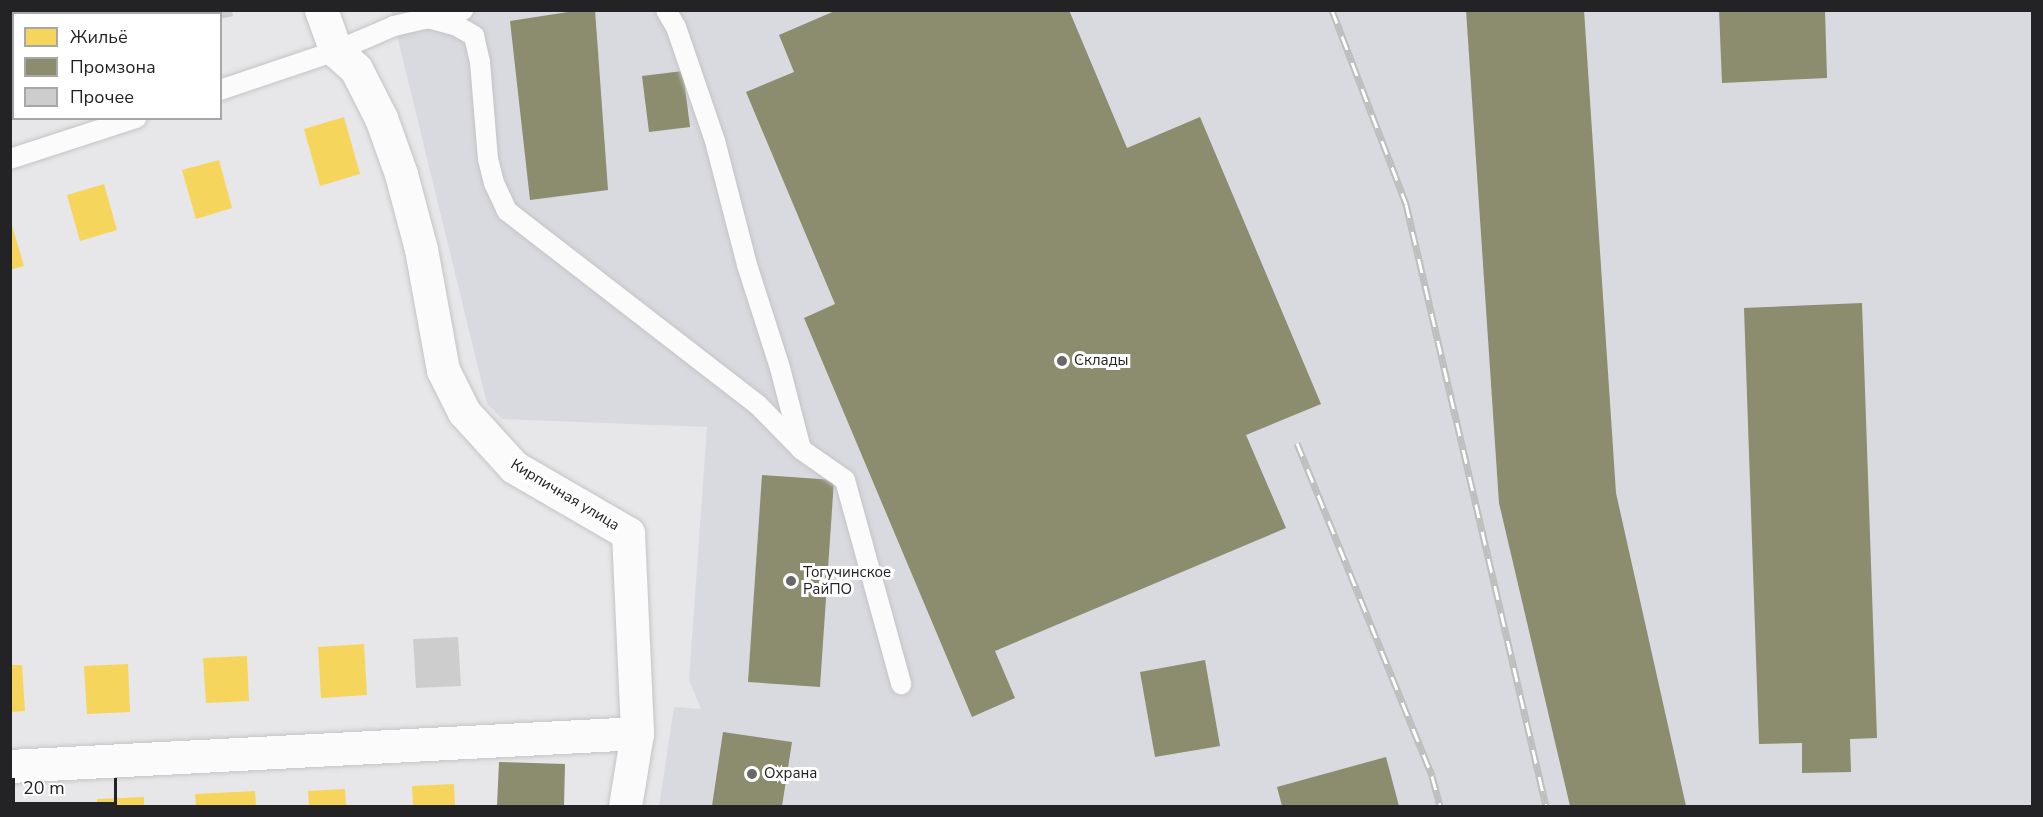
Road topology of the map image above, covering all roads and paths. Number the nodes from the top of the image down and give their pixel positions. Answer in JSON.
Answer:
{"nodes":[{"id":1,"x":321,"y":10,"type":"edge"},
{"id":2,"x":463,"y":10,"type":"edge"},
{"id":3,"x":666,"y":10,"type":"edge"},
{"id":4,"x":428,"y":18,"type":"junction"},
{"id":5,"x":336,"y":51,"type":"junction"},
{"id":6,"x":222,"y":89,"type":"edge"},
{"id":7,"x":130,"y":120,"type":"edge"},
{"id":8,"x":10,"y":159,"type":"edge"},
{"id":9,"x":802,"y":450,"type":"junction"},
{"id":10,"x":901,"y":684,"type":"dead end"},
{"id":11,"x":637,"y":733,"type":"junction"},
{"id":12,"x":10,"y":766,"type":"edge"},
{"id":13,"x":626,"y":807,"type":"edge"}],
"edges":[{"from":1,"to":5,"type":"street","name":"Кирпичная улица"},
{"from":2,"to":4,"type":"lane"},
{"from":3,"to":9,"type":"lane"},
{"from":4,"to":5,"type":"lane"},
{"from":4,"to":9,"type":"lane"},
{"from":5,"to":6,"type":"lane"},
{"from":5,"to":11,"type":"street","name":"Кирпичная улица"},
{"from":7,"to":8,"type":"lane"},
{"from":9,"to":10,"type":"lane"},
{"from":11,"to":12,"type":"street"},
{"from":11,"to":13,"type":"street","name":"Кирпичная улица"}]}
